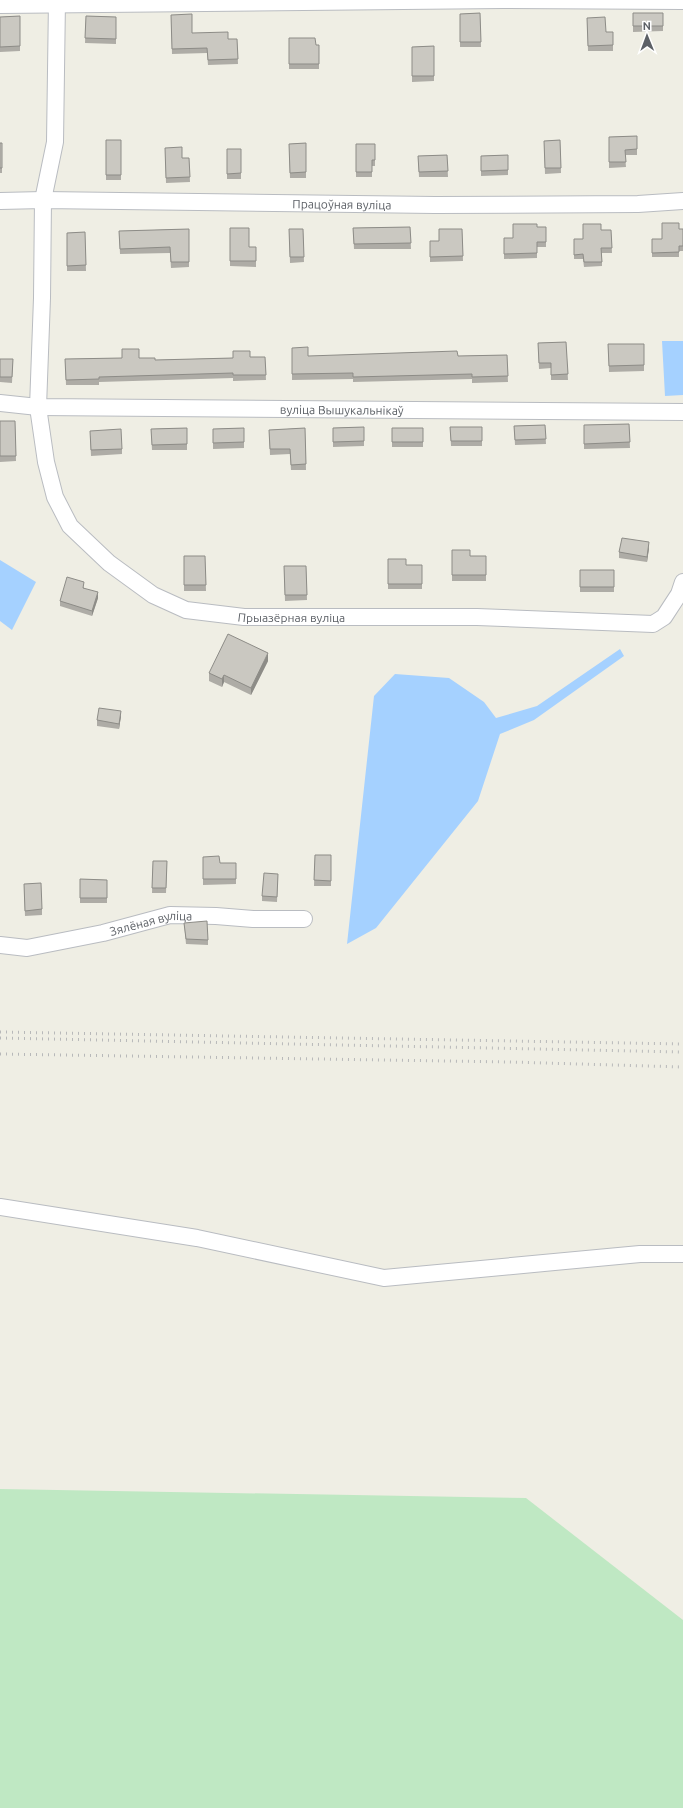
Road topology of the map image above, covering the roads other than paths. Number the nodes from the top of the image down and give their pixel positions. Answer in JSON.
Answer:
{"nodes":[{"id":1,"x":683,"y":1,"type":"edge"},
{"id":2,"x":57,"y":2,"type":"edge"},
{"id":3,"x":0,"y":5,"type":"edge"},
{"id":4,"x":43,"y":200,"type":"junction"},
{"id":5,"x":0,"y":201,"type":"edge"},
{"id":6,"x":683,"y":201,"type":"edge"},
{"id":7,"x":0,"y":403,"type":"edge"},
{"id":8,"x":38,"y":407,"type":"junction"},
{"id":9,"x":683,"y":412,"type":"edge"},
{"id":10,"x":683,"y":582,"type":"edge"},
{"id":11,"x":304,"y":918,"type":"dead end"},
{"id":12,"x":0,"y":945,"type":"edge"},
{"id":13,"x":0,"y":1207,"type":"edge"},
{"id":14,"x":683,"y":1254,"type":"edge"}],
"edges":[{"from":1,"to":2,"type":"street"},
{"from":2,"to":3,"type":"street"},
{"from":2,"to":4,"type":"street","name":"Прыазёрная вуліца"},
{"from":4,"to":5,"type":"street","name":"Працоўная вуліца"},
{"from":4,"to":6,"type":"street","name":"Працоўная вуліца"},
{"from":4,"to":8,"type":"street","name":"Прыазёрная вуліца"},
{"from":7,"to":8,"type":"street","name":"вуліца Вышукальнікаў"},
{"from":8,"to":9,"type":"street","name":"вуліца Вышукальнікаў"},
{"from":8,"to":10,"type":"street","name":"Прыазёрная вуліца"},
{"from":11,"to":12,"type":"street","name":"Зялёная вуліца"},
{"from":13,"to":14,"type":"street"}]}
